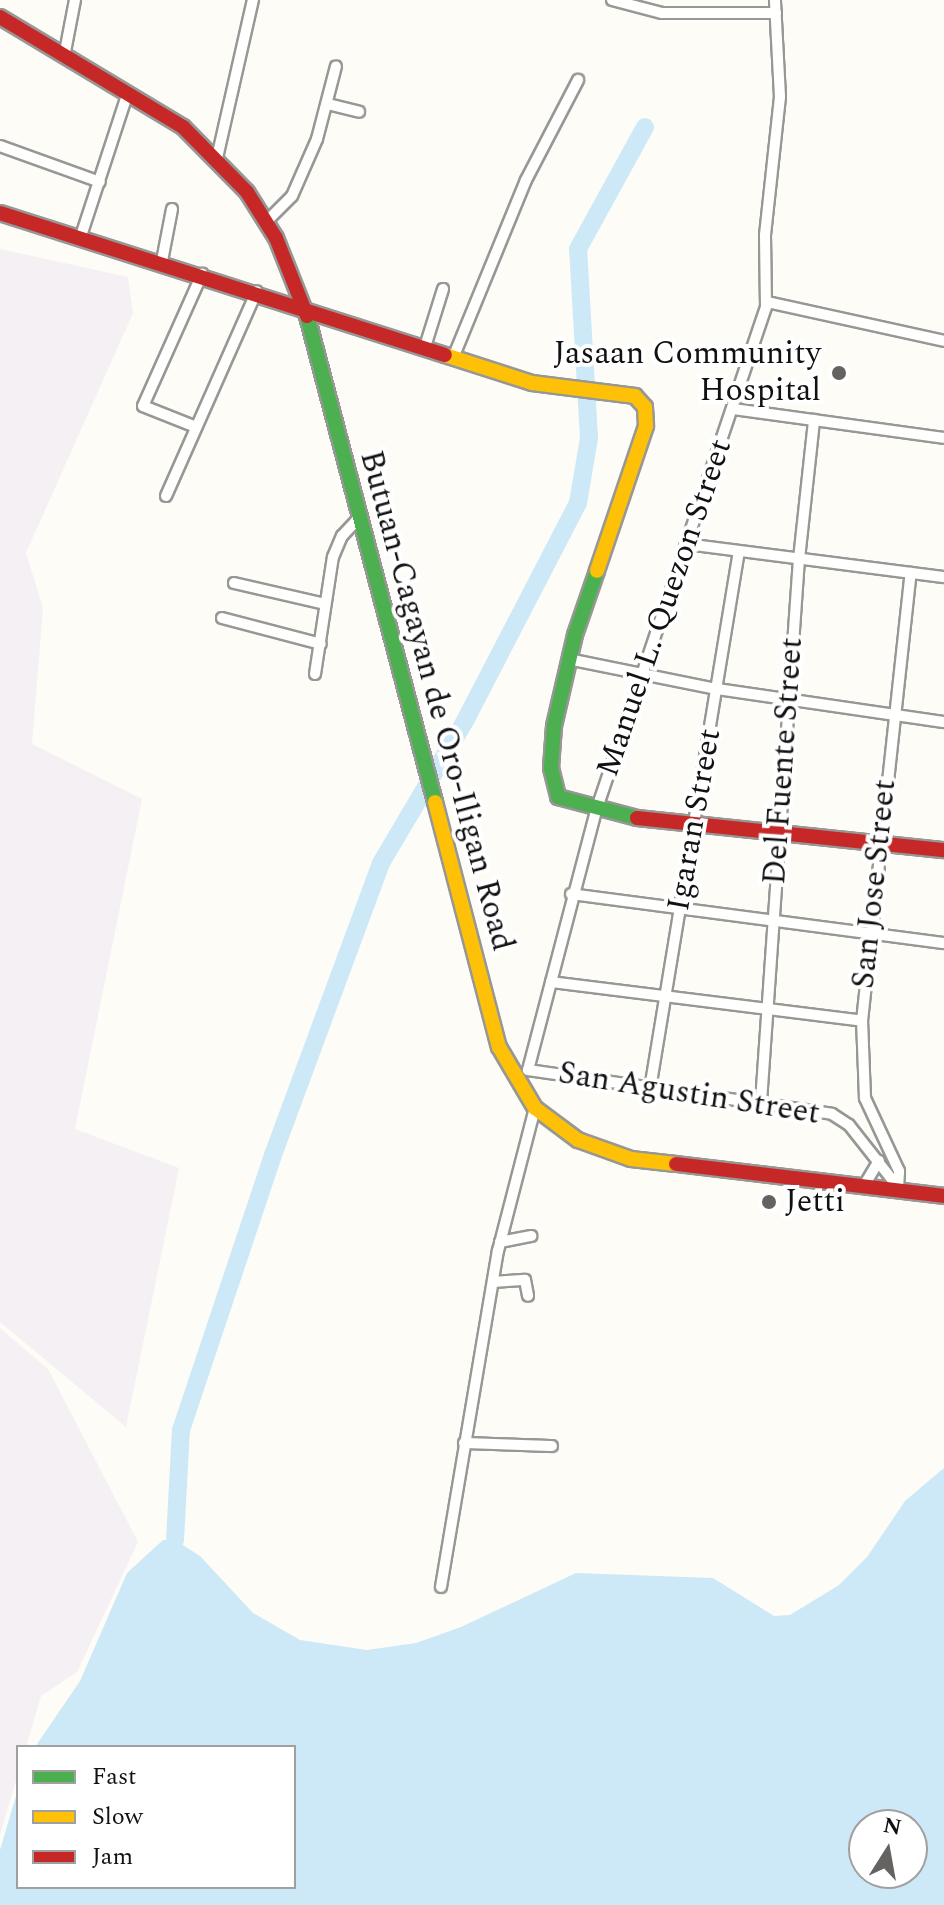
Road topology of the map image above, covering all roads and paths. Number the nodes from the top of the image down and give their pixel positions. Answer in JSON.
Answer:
{"nodes":[{"id":1,"x":75,"y":0,"type":"edge"},
{"id":2,"x":253,"y":0,"type":"edge"},
{"id":3,"x":612,"y":0,"type":"edge"},
{"id":4,"x":775,"y":0,"type":"edge"},
{"id":5,"x":776,"y":13,"type":"junction"},
{"id":6,"x":0,"y":17,"type":"edge"},
{"id":7,"x":58,"y":54,"type":"junction"},
{"id":8,"x":336,"y":66,"type":"dead end"},
{"id":9,"x":578,"y":80,"type":"dead end"},
{"id":10,"x":128,"y":92,"type":"junction"},
{"id":11,"x":328,"y":104,"type":"junction"},
{"id":12,"x":359,"y":112,"type":"dead end"},
{"id":13,"x":0,"y":146,"type":"edge"},
{"id":14,"x":217,"y":158,"type":"junction"},
{"id":15,"x":100,"y":182,"type":"junction"},
{"id":16,"x":172,"y":209,"type":"dead end"},
{"id":17,"x":0,"y":213,"type":"edge"},
{"id":18,"x":267,"y":221,"type":"junction"},
{"id":19,"x":81,"y":236,"type":"junction"},
{"id":20,"x":162,"y":261,"type":"junction"},
{"id":21,"x":202,"y":274,"type":"junction"},
{"id":22,"x":443,"y":289,"type":"dead end"},
{"id":23,"x":257,"y":291,"type":"junction"},
{"id":24,"x":767,"y":302,"type":"junction"},
{"id":25,"x":304,"y":306,"type":"junction"},
{"id":26,"x":944,"y":341,"type":"edge"},
{"id":27,"x":424,"y":350,"type":"junction"},
{"id":28,"x":453,"y":358,"type":"junction"},
{"id":29,"x":733,"y":409,"type":"junction"},
{"id":30,"x":814,"y":420,"type":"junction"},
{"id":31,"x":196,"y":427,"type":"junction"},
{"id":32,"x":944,"y":438,"type":"edge"},
{"id":33,"x":166,"y":496,"type":"dead end"},
{"id":34,"x":360,"y":517,"type":"junction"},
{"id":35,"x":686,"y":544,"type":"junction"},
{"id":36,"x":739,"y":551,"type":"junction"},
{"id":37,"x":799,"y":559,"type":"junction"},
{"id":38,"x":911,"y":573,"type":"junction"},
{"id":39,"x":944,"y":577,"type":"edge"},
{"id":40,"x":234,"y":583,"type":"dead end"},
{"id":41,"x":325,"y":604,"type":"junction"},
{"id":42,"x":222,"y":618,"type":"dead end"},
{"id":43,"x":321,"y":644,"type":"junction"},
{"id":44,"x":568,"y":659,"type":"junction"},
{"id":45,"x":315,"y":674,"type":"dead end"},
{"id":46,"x":640,"y":676,"type":"junction"},
{"id":47,"x":717,"y":689,"type":"junction"},
{"id":48,"x":789,"y":699,"type":"junction"},
{"id":49,"x":893,"y":714,"type":"junction"},
{"id":50,"x":944,"y":722,"type":"edge"},
{"id":51,"x":596,"y":811,"type":"junction"},
{"id":52,"x":694,"y":827,"type":"junction"},
{"id":53,"x":779,"y":835,"type":"junction"},
{"id":54,"x":877,"y":844,"type":"junction"},
{"id":55,"x":944,"y":850,"type":"edge"},
{"id":56,"x":571,"y":894,"type":"junction"},
{"id":57,"x":679,"y":909,"type":"junction"},
{"id":58,"x":773,"y":919,"type":"junction"},
{"id":59,"x":870,"y":932,"type":"junction"},
{"id":60,"x":944,"y":942,"type":"edge"},
{"id":61,"x":551,"y":982,"type":"junction"},
{"id":62,"x":664,"y":999,"type":"junction"},
{"id":63,"x":767,"y":1010,"type":"junction"},
{"id":64,"x":862,"y":1021,"type":"junction"},
{"id":65,"x":528,"y":1070,"type":"junction"},
{"id":66,"x":513,"y":1079,"type":"junction"},
{"id":67,"x":650,"y":1089,"type":"junction"},
{"id":68,"x":761,"y":1102,"type":"junction"},
{"id":69,"x":535,"y":1108,"type":"junction"},
{"id":70,"x":879,"y":1161,"type":"junction"},
{"id":71,"x":865,"y":1184,"type":"junction"},
{"id":72,"x":898,"y":1187,"type":"junction"},
{"id":73,"x":944,"y":1196,"type":"edge"},
{"id":74,"x":531,"y":1236,"type":"dead end"},
{"id":75,"x":500,"y":1242,"type":"junction"},
{"id":76,"x":493,"y":1282,"type":"junction"},
{"id":77,"x":528,"y":1296,"type":"dead end"},
{"id":78,"x":464,"y":1443,"type":"junction"},
{"id":79,"x":552,"y":1446,"type":"dead end"},
{"id":80,"x":441,"y":1587,"type":"dead end"}],
"edges":[{"from":1,"to":7,"type":"street"},
{"from":2,"to":14,"type":"street"},
{"from":3,"to":5,"type":"street"},
{"from":4,"to":5,"type":"street","name":"Manuel L. Quezon Street"},
{"from":5,"to":24,"type":"street","name":"Manuel L. Quezon Street"},
{"from":6,"to":7,"type":"main road","name":"Butuan-Cagayan de Oro-Iligan Road"},
{"from":7,"to":10,"type":"main road","name":"Butuan-Cagayan de Oro-Iligan Road"},
{"from":8,"to":11,"type":"street"},
{"from":9,"to":28,"type":"street"},
{"from":10,"to":14,"type":"main road","name":"Butuan-Cagayan de Oro-Iligan Road"},
{"from":10,"to":15,"type":"street"},
{"from":11,"to":12,"type":"street"},
{"from":11,"to":18,"type":"street"},
{"from":13,"to":15,"type":"street"},
{"from":14,"to":18,"type":"main road","name":"Butuan-Cagayan de Oro-Iligan Road"},
{"from":15,"to":19,"type":"street"},
{"from":16,"to":20,"type":"street"},
{"from":17,"to":19,"type":"main road"},
{"from":18,"to":25,"type":"main road","name":"Butuan-Cagayan de Oro-Iligan Road"},
{"from":19,"to":20,"type":"main road"},
{"from":20,"to":21,"type":"main road"},
{"from":21,"to":23,"type":"main road"},
{"from":21,"to":31,"type":"street"},
{"from":22,"to":27,"type":"street"},
{"from":23,"to":25,"type":"main road"},
{"from":23,"to":31,"type":"street"},
{"from":24,"to":26,"type":"street"},
{"from":24,"to":29,"type":"street","name":"Manuel L. Quezon Street"},
{"from":25,"to":27,"type":"main road"},
{"from":25,"to":34,"type":"main road","name":"Butuan-Cagayan de Oro-Iligan Road"},
{"from":27,"to":28,"type":"main road"},
{"from":28,"to":44,"type":"main road"},
{"from":29,"to":30,"type":"street"},
{"from":29,"to":35,"type":"street","name":"Manuel L. Quezon Street"},
{"from":30,"to":32,"type":"street"},
{"from":30,"to":37,"type":"street","name":"Del Fuente Street"},
{"from":31,"to":33,"type":"street"},
{"from":34,"to":41,"type":"street"},
{"from":34,"to":66,"type":"main road","name":"Butuan-Cagayan de Oro-Iligan Road"},
{"from":35,"to":36,"type":"street"},
{"from":35,"to":46,"type":"street","name":"Manuel L. Quezon Street"},
{"from":36,"to":37,"type":"street"},
{"from":36,"to":47,"type":"street","name":"Igaran Street"},
{"from":37,"to":38,"type":"street"},
{"from":37,"to":48,"type":"street","name":"Del Fuente Street"},
{"from":38,"to":39,"type":"street"},
{"from":38,"to":49,"type":"street","name":"San Jose Street"},
{"from":40,"to":41,"type":"street"},
{"from":41,"to":43,"type":"street"},
{"from":42,"to":43,"type":"street"},
{"from":43,"to":45,"type":"street"},
{"from":44,"to":46,"type":"street"},
{"from":44,"to":51,"type":"main road"},
{"from":46,"to":47,"type":"street"},
{"from":46,"to":51,"type":"street","name":"Manuel L. Quezon Street"},
{"from":47,"to":48,"type":"street"},
{"from":47,"to":52,"type":"street","name":"Igaran Street"},
{"from":48,"to":49,"type":"street"},
{"from":48,"to":53,"type":"street","name":"Del Fuente Street"},
{"from":49,"to":50,"type":"street"},
{"from":49,"to":54,"type":"street","name":"San Jose Street"},
{"from":51,"to":52,"type":"main road"},
{"from":51,"to":56,"type":"street","name":"Manuel L. Quezon Street"},
{"from":52,"to":53,"type":"main road"},
{"from":52,"to":57,"type":"street","name":"Igaran Street"},
{"from":53,"to":54,"type":"main road"},
{"from":53,"to":58,"type":"street","name":"Del Fuente Street"},
{"from":54,"to":55,"type":"main road"},
{"from":54,"to":59,"type":"street","name":"San Jose Street"},
{"from":56,"to":57,"type":"street"},
{"from":56,"to":61,"type":"street","name":"Manuel L. Quezon Street"},
{"from":57,"to":58,"type":"street"},
{"from":57,"to":62,"type":"street","name":"Igaran Street"},
{"from":58,"to":59,"type":"street"},
{"from":58,"to":63,"type":"street","name":"Del Fuente Street"},
{"from":59,"to":60,"type":"street"},
{"from":59,"to":64,"type":"street","name":"San Jose Street"},
{"from":61,"to":62,"type":"street"},
{"from":61,"to":65,"type":"street","name":"Manuel L. Quezon Street"},
{"from":62,"to":63,"type":"street"},
{"from":62,"to":67,"type":"street","name":"Igaran Street"},
{"from":63,"to":64,"type":"street"},
{"from":63,"to":68,"type":"street","name":"Del Fuente Street"},
{"from":64,"to":72,"type":"street","name":"San Jose Street"},
{"from":65,"to":66,"type":"street"},
{"from":65,"to":67,"type":"street","name":"San Agustin Street"},
{"from":66,"to":69,"type":"main road","name":"Butuan-Cagayan de Oro-Iligan Road"},
{"from":67,"to":68,"type":"street","name":"San Agustin Street"},
{"from":68,"to":70,"type":"street","name":"San Agustin Street"},
{"from":69,"to":71,"type":"main road","name":"Butuan-Cagayan de Oro-Iligan Road"},
{"from":69,"to":75,"type":"street"},
{"from":70,"to":71,"type":"street"},
{"from":70,"to":72,"type":"street","name":"San Agustin Street"},
{"from":71,"to":72,"type":"main road","name":"Butuan-Cagayan de Oro-Iligan Road"},
{"from":72,"to":73,"type":"main road","name":"Butuan-Cagayan de Oro-Iligan Road"},
{"from":74,"to":75,"type":"street"},
{"from":75,"to":76,"type":"street"},
{"from":76,"to":77,"type":"street"},
{"from":76,"to":78,"type":"street"},
{"from":78,"to":79,"type":"street"},
{"from":78,"to":80,"type":"street"}]}
